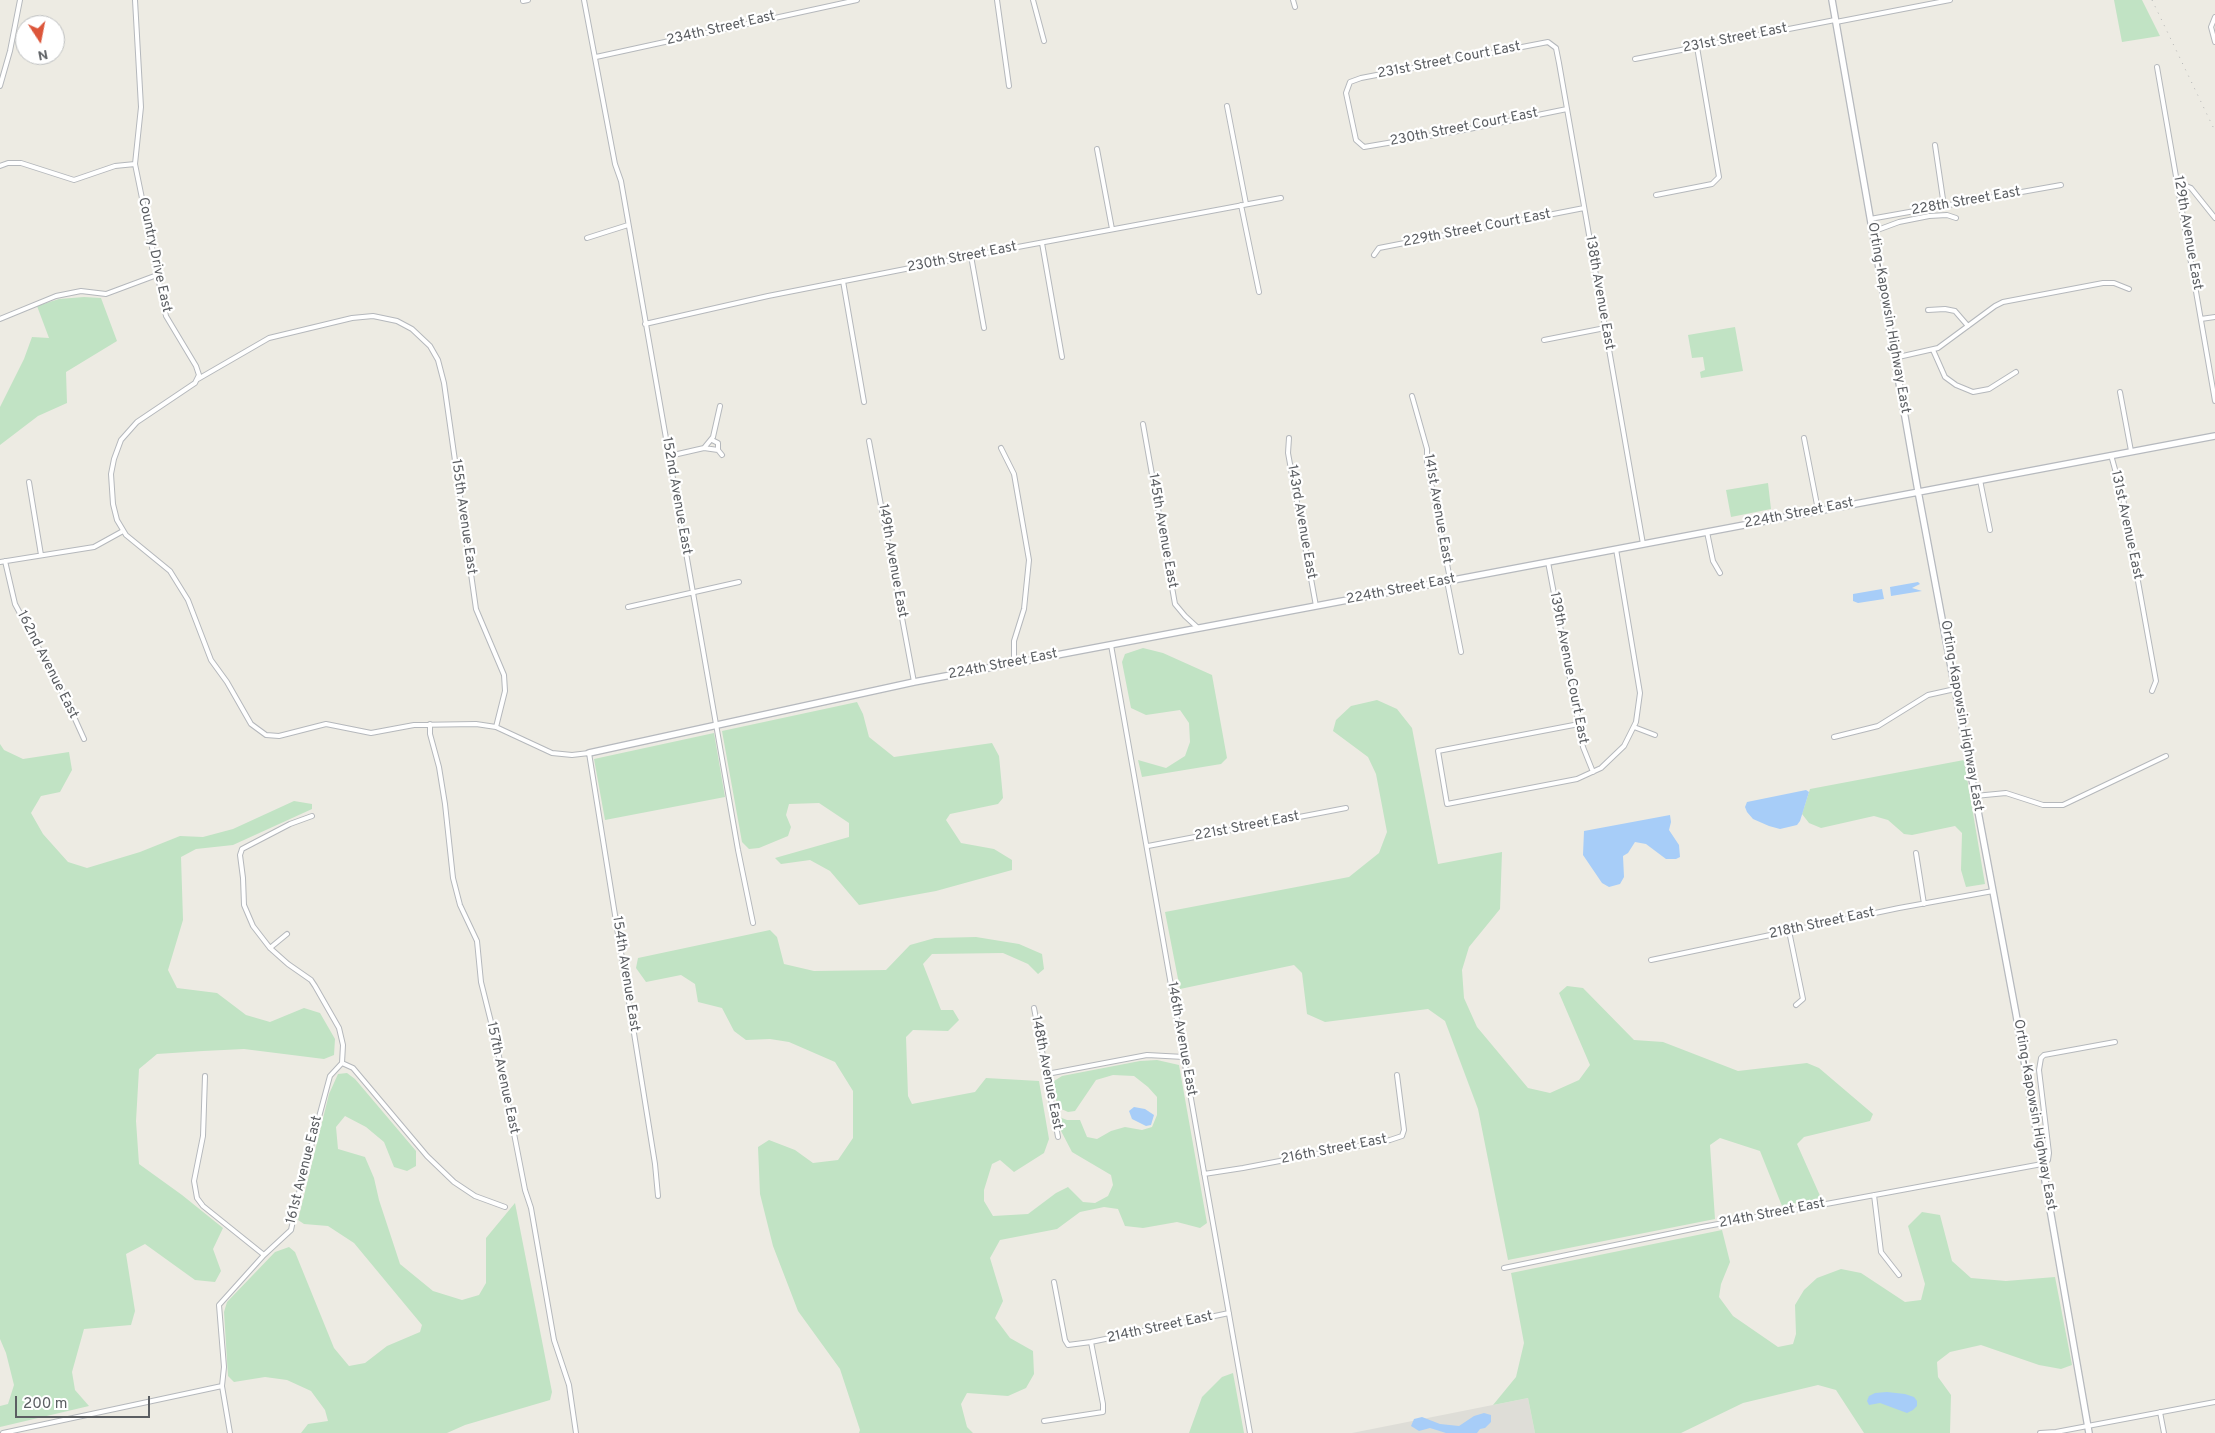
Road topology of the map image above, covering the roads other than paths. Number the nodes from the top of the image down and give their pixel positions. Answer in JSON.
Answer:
{"nodes":[{"id":1,"x":20,"y":0,"type":"edge"},
{"id":2,"x":135,"y":0,"type":"edge"},
{"id":3,"x":584,"y":0,"type":"edge"},
{"id":4,"x":856,"y":0,"type":"edge"},
{"id":5,"x":997,"y":0,"type":"edge"},
{"id":6,"x":1033,"y":0,"type":"edge"},
{"id":7,"x":1293,"y":0,"type":"edge"},
{"id":8,"x":1832,"y":0,"type":"edge"},
{"id":9,"x":1950,"y":0,"type":"edge"},
{"id":10,"x":1294,"y":7,"type":"dead end"},
{"id":11,"x":2214,"y":18,"type":"edge"},
{"id":12,"x":1836,"y":21,"type":"junction"},
{"id":13,"x":1044,"y":41,"type":"dead end"},
{"id":14,"x":2215,"y":42,"type":"edge"},
{"id":15,"x":1551,"y":43,"type":"joint"},
{"id":16,"x":1697,"y":47,"type":"junction"},
{"id":17,"x":596,"y":57,"type":"junction"},
{"id":18,"x":1635,"y":58,"type":"dead end"},
{"id":19,"x":2157,"y":67,"type":"dead end"},
{"id":20,"x":0,"y":86,"type":"edge"},
{"id":21,"x":1009,"y":86,"type":"dead end"},
{"id":22,"x":1227,"y":106,"type":"dead end"},
{"id":23,"x":1567,"y":109,"type":"junction"},
{"id":24,"x":1935,"y":145,"type":"dead end"},
{"id":25,"x":1361,"y":146,"type":"joint"},
{"id":26,"x":1097,"y":149,"type":"dead end"},
{"id":27,"x":135,"y":164,"type":"junction"},
{"id":28,"x":0,"y":166,"type":"edge"},
{"id":29,"x":2061,"y":185,"type":"dead end"},
{"id":30,"x":2179,"y":186,"type":"junction"},
{"id":31,"x":1656,"y":195,"type":"dead end"},
{"id":32,"x":1281,"y":198,"type":"dead end"},
{"id":33,"x":1246,"y":204,"type":"junction"},
{"id":34,"x":1241,"y":205,"type":"junction"},
{"id":35,"x":1944,"y":206,"type":"junction"},
{"id":36,"x":1584,"y":208,"type":"junction"},
{"id":37,"x":1956,"y":218,"type":"dead end"},
{"id":38,"x":2215,"y":218,"type":"edge"},
{"id":39,"x":1870,"y":219,"type":"junction"},
{"id":40,"x":628,"y":225,"type":"junction"},
{"id":41,"x":1112,"y":229,"type":"junction"},
{"id":42,"x":1872,"y":232,"type":"junction"},
{"id":43,"x":587,"y":238,"type":"dead end"},
{"id":44,"x":1042,"y":242,"type":"junction"},
{"id":45,"x":1374,"y":255,"type":"dead end"},
{"id":46,"x":971,"y":256,"type":"junction"},
{"id":47,"x":157,"y":275,"type":"junction"},
{"id":48,"x":843,"y":281,"type":"junction"},
{"id":49,"x":2129,"y":289,"type":"dead end"},
{"id":50,"x":1259,"y":292,"type":"dead end"},
{"id":51,"x":1928,"y":310,"type":"dead end"},
{"id":52,"x":2215,"y":317,"type":"edge"},
{"id":53,"x":0,"y":319,"type":"edge"},
{"id":54,"x":2201,"y":319,"type":"junction"},
{"id":55,"x":645,"y":324,"type":"junction"},
{"id":56,"x":1968,"y":326,"type":"junction"},
{"id":57,"x":984,"y":328,"type":"dead end"},
{"id":58,"x":1605,"y":328,"type":"junction"},
{"id":59,"x":1544,"y":340,"type":"dead end"},
{"id":60,"x":1933,"y":350,"type":"junction"},
{"id":61,"x":1062,"y":357,"type":"dead end"},
{"id":62,"x":1894,"y":358,"type":"junction"},
{"id":63,"x":2016,"y":372,"type":"dead end"},
{"id":64,"x":198,"y":379,"type":"junction"},
{"id":65,"x":2120,"y":392,"type":"dead end"},
{"id":66,"x":2214,"y":393,"type":"edge"},
{"id":67,"x":1412,"y":396,"type":"dead end"},
{"id":68,"x":2215,"y":400,"type":"edge"},
{"id":69,"x":864,"y":402,"type":"dead end"},
{"id":70,"x":720,"y":406,"type":"dead end"},
{"id":71,"x":1143,"y":424,"type":"dead end"},
{"id":72,"x":2215,"y":436,"type":"edge"},
{"id":73,"x":1289,"y":438,"type":"dead end"},
{"id":74,"x":1804,"y":438,"type":"dead end"},
{"id":75,"x":712,"y":440,"type":"junction"},
{"id":76,"x":869,"y":440,"type":"dead end"},
{"id":77,"x":704,"y":448,"type":"junction"},
{"id":78,"x":1001,"y":448,"type":"dead end"},
{"id":79,"x":718,"y":450,"type":"junction"},
{"id":80,"x":2131,"y":452,"type":"junction"},
{"id":81,"x":722,"y":455,"type":"dead end"},
{"id":82,"x":2111,"y":455,"type":"junction"},
{"id":83,"x":669,"y":456,"type":"junction"},
{"id":84,"x":1980,"y":480,"type":"junction"},
{"id":85,"x":29,"y":482,"type":"dead end"},
{"id":86,"x":1918,"y":491,"type":"junction"},
{"id":87,"x":1818,"y":510,"type":"junction"},
{"id":88,"x":1990,"y":530,"type":"dead end"},
{"id":89,"x":123,"y":531,"type":"junction"},
{"id":90,"x":1707,"y":532,"type":"junction"},
{"id":91,"x":1643,"y":544,"type":"junction"},
{"id":92,"x":1616,"y":549,"type":"junction"},
{"id":93,"x":41,"y":555,"type":"junction"},
{"id":94,"x":2,"y":561,"type":"edge"},
{"id":95,"x":1548,"y":562,"type":"junction"},
{"id":96,"x":1720,"y":573,"type":"dead end"},
{"id":97,"x":1448,"y":581,"type":"junction"},
{"id":98,"x":739,"y":582,"type":"dead end"},
{"id":99,"x":694,"y":593,"type":"junction"},
{"id":100,"x":1316,"y":606,"type":"junction"},
{"id":101,"x":628,"y":607,"type":"dead end"},
{"id":102,"x":1198,"y":628,"type":"junction"},
{"id":103,"x":1111,"y":645,"type":"junction"},
{"id":104,"x":1461,"y":652,"type":"dead end"},
{"id":105,"x":1014,"y":663,"type":"junction"},
{"id":106,"x":914,"y":682,"type":"junction"},
{"id":107,"x":1956,"y":689,"type":"junction"},
{"id":108,"x":2152,"y":691,"type":"dead end"},
{"id":109,"x":430,"y":724,"type":"junction"},
{"id":110,"x":1579,"y":724,"type":"junction"},
{"id":111,"x":717,"y":725,"type":"junction"},
{"id":112,"x":496,"y":727,"type":"junction"},
{"id":113,"x":1634,"y":727,"type":"junction"},
{"id":114,"x":1655,"y":735,"type":"dead end"},
{"id":115,"x":1834,"y":737,"type":"dead end"},
{"id":116,"x":84,"y":739,"type":"dead end"},
{"id":117,"x":589,"y":753,"type":"junction"},
{"id":118,"x":2166,"y":756,"type":"dead end"},
{"id":119,"x":1593,"y":772,"type":"junction"},
{"id":120,"x":1976,"y":796,"type":"junction"},
{"id":121,"x":1346,"y":808,"type":"dead end"},
{"id":122,"x":312,"y":816,"type":"dead end"},
{"id":123,"x":1148,"y":846,"type":"junction"},
{"id":124,"x":1916,"y":853,"type":"dead end"},
{"id":125,"x":1993,"y":891,"type":"junction"},
{"id":126,"x":1924,"y":904,"type":"junction"},
{"id":127,"x":754,"y":923,"type":"dead end"},
{"id":128,"x":1789,"y":931,"type":"junction"},
{"id":129,"x":287,"y":934,"type":"dead end"},
{"id":130,"x":270,"y":948,"type":"junction"},
{"id":131,"x":1652,"y":960,"type":"dead end"},
{"id":132,"x":1796,"y":1005,"type":"dead end"},
{"id":133,"x":1034,"y":1008,"type":"dead end"},
{"id":134,"x":2115,"y":1042,"type":"dead end"},
{"id":135,"x":1184,"y":1057,"type":"junction"},
{"id":136,"x":342,"y":1063,"type":"junction"},
{"id":137,"x":1047,"y":1074,"type":"junction"},
{"id":138,"x":205,"y":1076,"type":"dead end"},
{"id":139,"x":1397,"y":1076,"type":"dead end"},
{"id":140,"x":1058,"y":1137,"type":"dead end"},
{"id":141,"x":2042,"y":1164,"type":"junction"},
{"id":142,"x":1204,"y":1174,"type":"junction"},
{"id":143,"x":1874,"y":1195,"type":"junction"},
{"id":144,"x":658,"y":1196,"type":"dead end"},
{"id":145,"x":505,"y":1207,"type":"dead end"},
{"id":146,"x":264,"y":1255,"type":"junction"},
{"id":147,"x":1504,"y":1268,"type":"dead end"},
{"id":148,"x":1899,"y":1275,"type":"dead end"},
{"id":149,"x":1054,"y":1282,"type":"dead end"},
{"id":150,"x":1229,"y":1313,"type":"junction"},
{"id":151,"x":1091,"y":1342,"type":"junction"},
{"id":152,"x":222,"y":1386,"type":"junction"},
{"id":153,"x":2215,"y":1402,"type":"edge"},
{"id":154,"x":2160,"y":1412,"type":"junction"},
{"id":155,"x":1044,"y":1421,"type":"dead end"},
{"id":156,"x":2088,"y":1426,"type":"junction"},
{"id":157,"x":24,"y":1431,"type":"edge"},
{"id":158,"x":3,"y":1433,"type":"edge"},
{"id":159,"x":230,"y":1433,"type":"edge"},
{"id":160,"x":576,"y":1433,"type":"edge"},
{"id":161,"x":1250,"y":1433,"type":"edge"},
{"id":162,"x":2040,"y":1433,"type":"edge"},
{"id":163,"x":2089,"y":1433,"type":"edge"},
{"id":164,"x":2164,"y":1433,"type":"edge"}],
"edges":[{"from":1,"to":20,"type":"street"},
{"from":2,"to":27,"type":"street","name":"Country Drive East"},
{"from":3,"to":17,"type":"street"},
{"from":4,"to":17,"type":"street","name":"234th Street East"},
{"from":5,"to":21,"type":"street"},
{"from":6,"to":13,"type":"street"},
{"from":7,"to":10,"type":"street"},
{"from":8,"to":12,"type":"main road","name":"Orting-Kapowsin Highway East"},
{"from":9,"to":12,"type":"street","name":"231st Street East"},
{"from":11,"to":14,"type":"street"},
{"from":12,"to":16,"type":"street","name":"231st Street East"},
{"from":12,"to":39,"type":"main road","name":"Orting-Kapowsin Highway East"},
{"from":15,"to":23,"type":"street","name":"138th Avenue East"},
{"from":15,"to":25,"type":"street","name":"231st Street Court East"},
{"from":16,"to":18,"type":"street","name":"231st Street East"},
{"from":16,"to":31,"type":"street"},
{"from":17,"to":40,"type":"street","name":"152nd Avenue East"},
{"from":19,"to":30,"type":"street","name":"129th Avenue East"},
{"from":22,"to":33,"type":"street"},
{"from":23,"to":25,"type":"street","name":"230th Street Court East"},
{"from":23,"to":36,"type":"street","name":"138th Avenue East"},
{"from":24,"to":35,"type":"street"},
{"from":26,"to":41,"type":"street"},
{"from":27,"to":28,"type":"street"},
{"from":27,"to":47,"type":"street","name":"Country Drive East"},
{"from":29,"to":35,"type":"street","name":"228th Street East"},
{"from":30,"to":38,"type":"street"},
{"from":30,"to":54,"type":"street","name":"129th Avenue East"},
{"from":32,"to":33,"type":"street","name":"230th Street East"},
{"from":33,"to":34,"type":"street","name":"230th Street East"},
{"from":34,"to":41,"type":"street","name":"230th Street East"},
{"from":34,"to":50,"type":"street"},
{"from":35,"to":39,"type":"street","name":"228th Street East"},
{"from":36,"to":45,"type":"street","name":"229th Street Court East"},
{"from":36,"to":58,"type":"street","name":"138th Avenue East"},
{"from":37,"to":42,"type":"street"},
{"from":39,"to":42,"type":"main road","name":"Orting-Kapowsin Highway East"},
{"from":40,"to":43,"type":"street"},
{"from":40,"to":55,"type":"street","name":"152nd Avenue East"},
{"from":41,"to":44,"type":"street","name":"230th Street East"},
{"from":42,"to":62,"type":"main road","name":"Orting-Kapowsin Highway East"},
{"from":44,"to":46,"type":"street","name":"230th Street East"},
{"from":44,"to":61,"type":"street"},
{"from":46,"to":48,"type":"street","name":"230th Street East"},
{"from":46,"to":57,"type":"street"},
{"from":47,"to":53,"type":"street"},
{"from":47,"to":64,"type":"street","name":"Country Drive East"},
{"from":48,"to":55,"type":"street","name":"230th Street East"},
{"from":48,"to":69,"type":"street"},
{"from":49,"to":56,"type":"street"},
{"from":51,"to":56,"type":"street"},
{"from":52,"to":54,"type":"street"},
{"from":54,"to":66,"type":"street","name":"129th Avenue East"},
{"from":55,"to":83,"type":"street","name":"152nd Avenue East"},
{"from":56,"to":60,"type":"street"},
{"from":58,"to":59,"type":"street"},
{"from":58,"to":91,"type":"street","name":"138th Avenue East"},
{"from":60,"to":62,"type":"street"},
{"from":60,"to":63,"type":"street"},
{"from":62,"to":86,"type":"main road","name":"Orting-Kapowsin Highway East"},
{"from":64,"to":89,"type":"street"},
{"from":64,"to":112,"type":"street","name":"155th Avenue East"},
{"from":65,"to":80,"type":"street","name":"131st Avenue East"},
{"from":66,"to":68,"type":"street","name":"129th Avenue East"},
{"from":67,"to":97,"type":"street","name":"141st Avenue East"},
{"from":70,"to":75,"type":"street"},
{"from":71,"to":102,"type":"street","name":"145th Avenue East"},
{"from":72,"to":80,"type":"main road","name":"224th Street East"},
{"from":73,"to":100,"type":"street","name":"143rd Avenue East"},
{"from":74,"to":87,"type":"street"},
{"from":75,"to":77,"type":"street"},
{"from":75,"to":79,"type":"street"},
{"from":76,"to":106,"type":"street","name":"149th Avenue East"},
{"from":77,"to":79,"type":"street"},
{"from":77,"to":83,"type":"street"},
{"from":78,"to":105,"type":"street"},
{"from":79,"to":81,"type":"street"},
{"from":80,"to":82,"type":"main road","name":"224th Street East"},
{"from":82,"to":84,"type":"main road","name":"224th Street East"},
{"from":82,"to":108,"type":"street","name":"131st Avenue East"},
{"from":83,"to":99,"type":"street","name":"152nd Avenue East"},
{"from":84,"to":86,"type":"main road","name":"224th Street East"},
{"from":84,"to":88,"type":"street"},
{"from":85,"to":93,"type":"street"},
{"from":86,"to":87,"type":"main road","name":"224th Street East"},
{"from":86,"to":107,"type":"main road","name":"Orting-Kapowsin Highway East"},
{"from":87,"to":90,"type":"main road","name":"224th Street East"},
{"from":89,"to":93,"type":"street"},
{"from":89,"to":109,"type":"street"},
{"from":90,"to":91,"type":"main road","name":"224th Street East"},
{"from":90,"to":96,"type":"street"},
{"from":91,"to":92,"type":"main road","name":"224th Street East"},
{"from":92,"to":95,"type":"main road","name":"224th Street East"},
{"from":92,"to":113,"type":"street"},
{"from":93,"to":94,"type":"street"},
{"from":94,"to":116,"type":"street","name":"162nd Avenue East"},
{"from":95,"to":97,"type":"main road","name":"224th Street East"},
{"from":95,"to":110,"type":"street","name":"139th Avenue Court East"},
{"from":97,"to":100,"type":"main road","name":"224th Street East"},
{"from":97,"to":104,"type":"street","name":"141st Avenue East"},
{"from":98,"to":99,"type":"street"},
{"from":99,"to":101,"type":"street"},
{"from":99,"to":111,"type":"street","name":"152nd Avenue East"},
{"from":100,"to":102,"type":"main road","name":"224th Street East"},
{"from":102,"to":103,"type":"main road","name":"224th Street East"},
{"from":103,"to":105,"type":"main road","name":"224th Street East"},
{"from":103,"to":123,"type":"street","name":"146th Avenue East"},
{"from":105,"to":106,"type":"main road","name":"224th Street East"},
{"from":106,"to":111,"type":"main road","name":"224th Street East"},
{"from":107,"to":115,"type":"street"},
{"from":107,"to":120,"type":"main road","name":"Orting-Kapowsin Highway East"},
{"from":109,"to":112,"type":"street"},
{"from":109,"to":160,"type":"street","name":"157th Avenue East"},
{"from":110,"to":119,"type":"street","name":"139th Avenue Court East"},
{"from":110,"to":119,"type":"street"},
{"from":111,"to":117,"type":"main road","name":"224th Street East"},
{"from":111,"to":127,"type":"street","name":"152nd Avenue East"},
{"from":112,"to":117,"type":"street"},
{"from":113,"to":114,"type":"street"},
{"from":113,"to":119,"type":"street"},
{"from":117,"to":144,"type":"street","name":"154th Avenue East"},
{"from":118,"to":120,"type":"street"},
{"from":120,"to":125,"type":"main road","name":"Orting-Kapowsin Highway East"},
{"from":121,"to":123,"type":"street","name":"221st Street East"},
{"from":122,"to":130,"type":"street"},
{"from":123,"to":135,"type":"street","name":"146th Avenue East"},
{"from":124,"to":126,"type":"street"},
{"from":125,"to":126,"type":"street","name":"218th Street East"},
{"from":125,"to":141,"type":"main road","name":"Orting-Kapowsin Highway East"},
{"from":126,"to":128,"type":"street","name":"218th Street East"},
{"from":128,"to":131,"type":"street","name":"218th Street East"},
{"from":128,"to":132,"type":"street"},
{"from":129,"to":130,"type":"street"},
{"from":130,"to":136,"type":"street"},
{"from":133,"to":137,"type":"street","name":"148th Avenue East"},
{"from":134,"to":141,"type":"street"},
{"from":135,"to":137,"type":"street"},
{"from":135,"to":142,"type":"street","name":"146th Avenue East"},
{"from":136,"to":145,"type":"street"},
{"from":136,"to":146,"type":"street","name":"161st Avenue East"},
{"from":137,"to":140,"type":"street","name":"148th Avenue East"},
{"from":138,"to":146,"type":"street"},
{"from":139,"to":142,"type":"street","name":"216th Street East"},
{"from":141,"to":143,"type":"street","name":"214th Street East"},
{"from":141,"to":156,"type":"main road","name":"Orting-Kapowsin Highway East"},
{"from":142,"to":150,"type":"street","name":"146th Avenue East"},
{"from":143,"to":147,"type":"street","name":"214th Street East"},
{"from":143,"to":148,"type":"street"},
{"from":146,"to":152,"type":"street","name":"161st Avenue East"},
{"from":149,"to":151,"type":"street"},
{"from":150,"to":151,"type":"street","name":"214th Street East"},
{"from":150,"to":161,"type":"street","name":"146th Avenue East"},
{"from":151,"to":155,"type":"street"},
{"from":152,"to":157,"type":"street"},
{"from":152,"to":159,"type":"street","name":"161st Avenue East"},
{"from":153,"to":154,"type":"street"},
{"from":154,"to":156,"type":"street"},
{"from":154,"to":164,"type":"street"},
{"from":156,"to":162,"type":"street"},
{"from":156,"to":163,"type":"main road","name":"Orting-Kapowsin Highway East"},
{"from":157,"to":158,"type":"street"}]}
